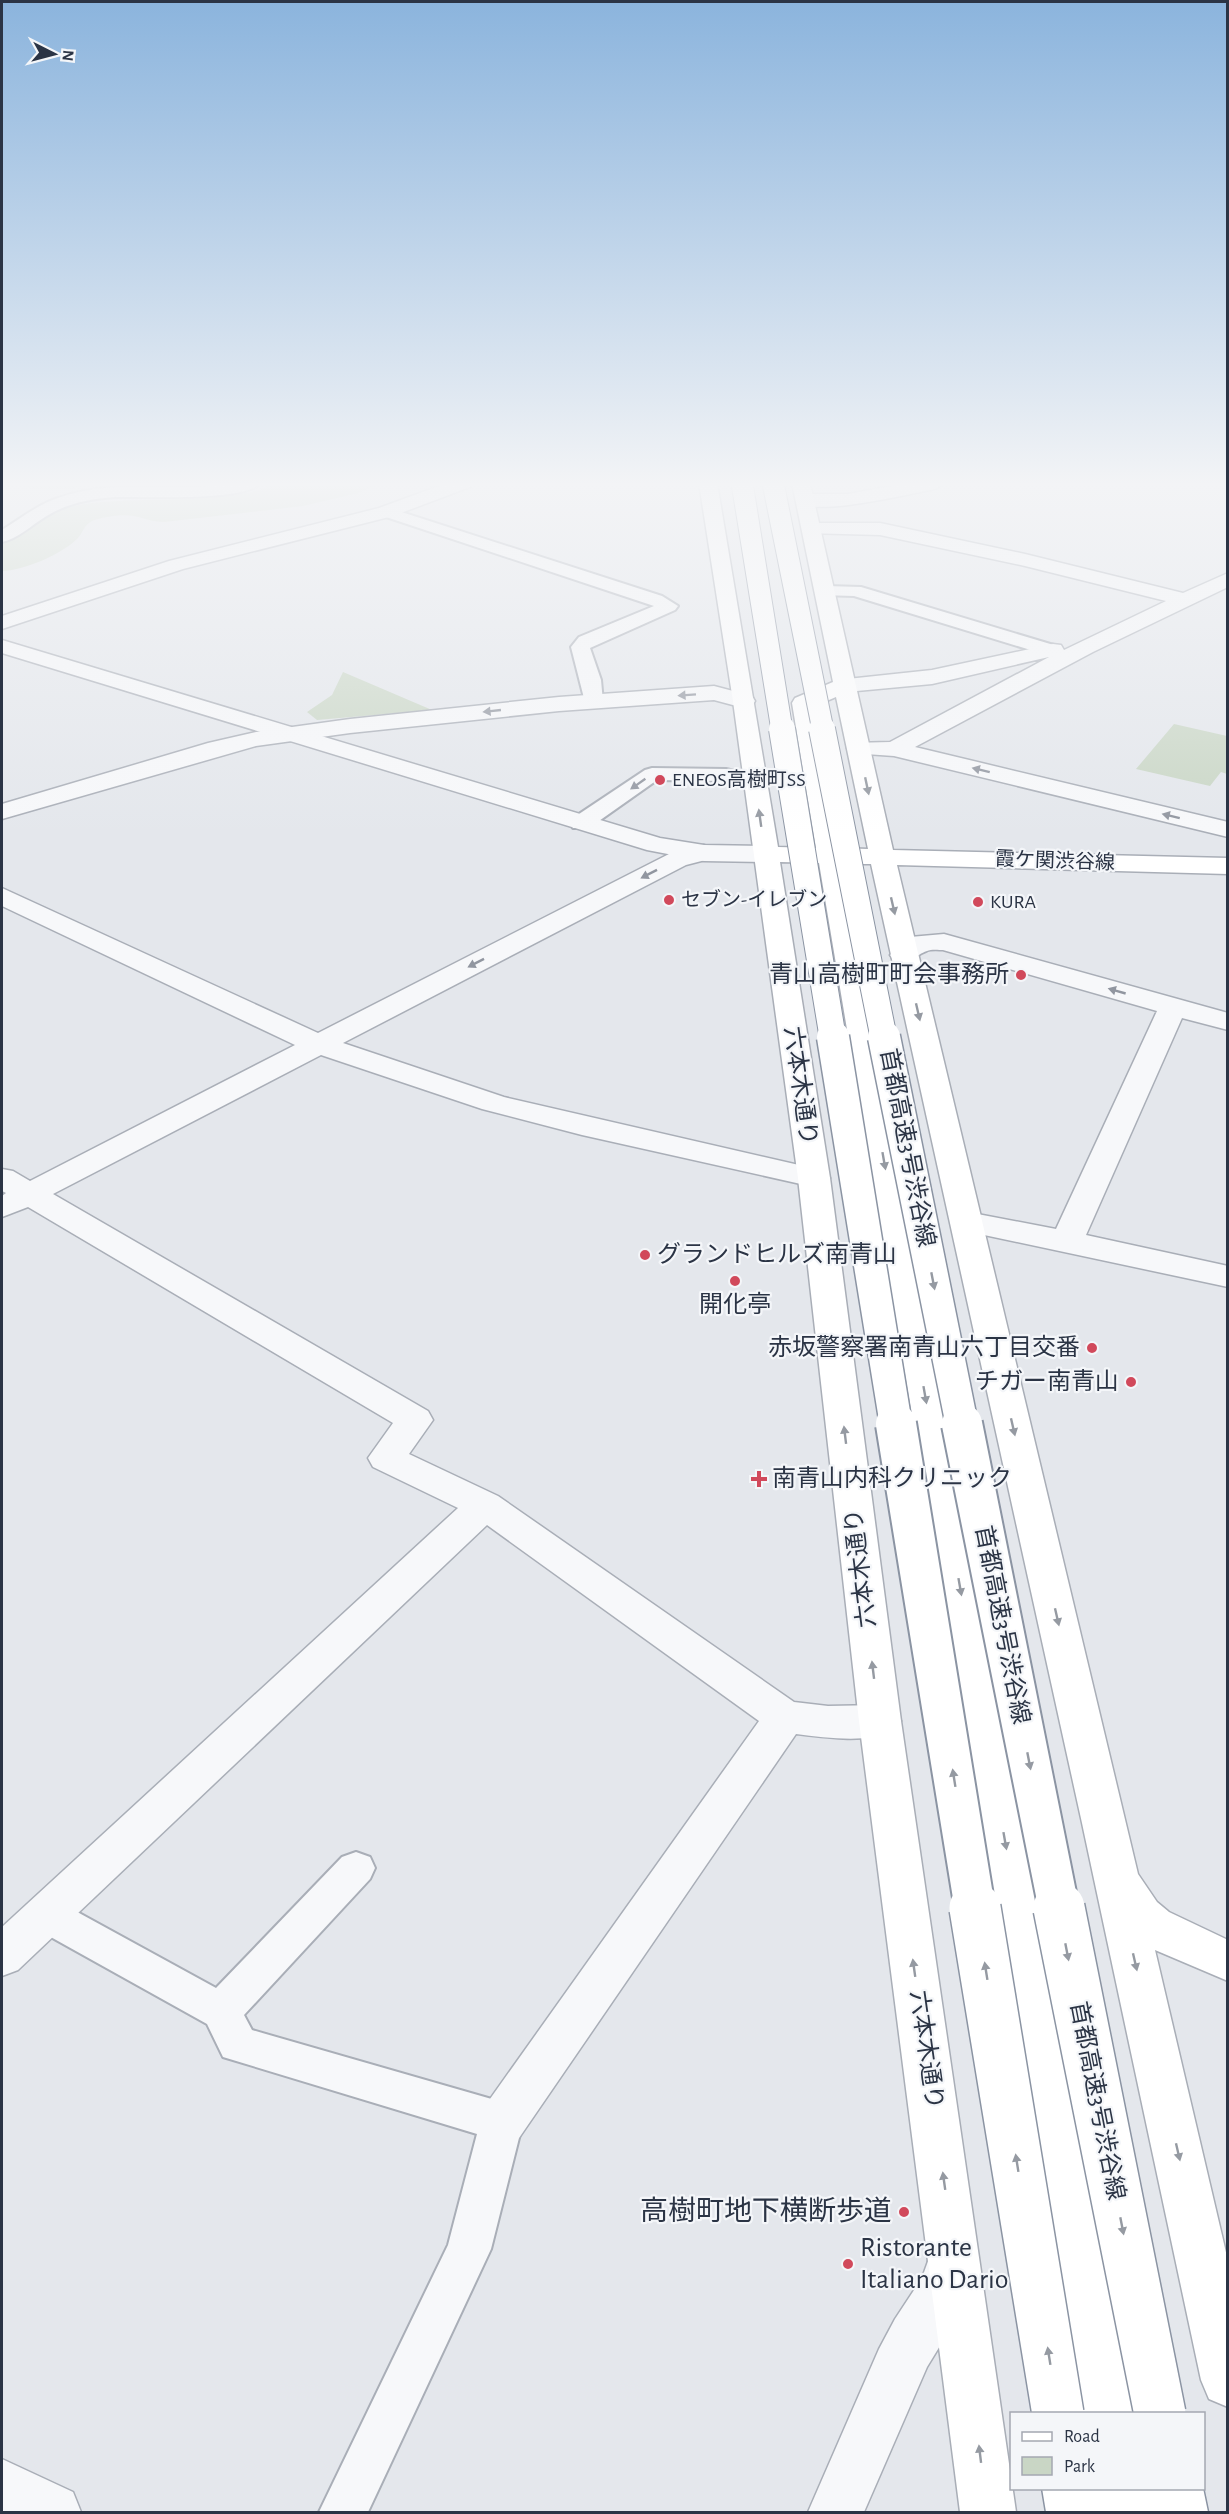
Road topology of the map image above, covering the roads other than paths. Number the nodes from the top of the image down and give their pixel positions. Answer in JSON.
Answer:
{"nodes":[{"id":1,"x":70,"y":600,"type":"edge"},
{"id":2,"x":657,"y":600,"type":"edge"},
{"id":3,"x":733,"y":600,"type":"edge"},
{"id":4,"x":740,"y":600,"type":"edge"},
{"id":5,"x":797,"y":600,"type":"edge"},
{"id":6,"x":828,"y":600,"type":"edge"},
{"id":7,"x":886,"y":600,"type":"edge"},
{"id":8,"x":1182,"y":600,"type":"edge"},
{"id":9,"x":2,"y":623,"type":"edge"},
{"id":10,"x":2,"y":646,"type":"edge"},
{"id":11,"x":1084,"y":647,"type":"junction"},
{"id":12,"x":1050,"y":650,"type":"junction"},
{"id":13,"x":846,"y":685,"type":"junction"},
{"id":14,"x":744,"y":701,"type":"junction"},
{"id":15,"x":592,"y":702,"type":"junction"},
{"id":16,"x":293,"y":734,"type":"junction"},
{"id":17,"x":859,"y":748,"type":"junction"},
{"id":18,"x":894,"y":749,"type":"junction"},
{"id":19,"x":755,"y":781,"type":"junction"},
{"id":20,"x":2,"y":812,"type":"edge"},
{"id":21,"x":581,"y":823,"type":"junction"},
{"id":22,"x":1227,"y":830,"type":"edge"},
{"id":23,"x":704,"y":853,"type":"junction"},
{"id":24,"x":766,"y":854,"type":"junction"},
{"id":25,"x":829,"y":856,"type":"junction"},
{"id":26,"x":882,"y":856,"type":"junction"},
{"id":27,"x":1227,"y":866,"type":"edge"},
{"id":28,"x":2,"y":896,"type":"edge"},
{"id":29,"x":904,"y":955,"type":"junction"},
{"id":30,"x":1173,"y":1007,"type":"junction"},
{"id":31,"x":1227,"y":1022,"type":"edge"},
{"id":32,"x":317,"y":1044,"type":"junction"},
{"id":33,"x":800,"y":1085,"type":"junction"},
{"id":34,"x":814,"y":1178,"type":"junction"},
{"id":35,"x":10,"y":1194,"type":"edge"},
{"id":36,"x":967,"y":1222,"type":"junction"},
{"id":37,"x":1067,"y":1241,"type":"junction"},
{"id":38,"x":1227,"y":1277,"type":"edge"},
{"id":39,"x":485,"y":1505,"type":"junction"},
{"id":40,"x":785,"y":1718,"type":"junction"},
{"id":41,"x":880,"y":1721,"type":"junction"},
{"id":42,"x":1104,"y":1823,"type":"junction"},
{"id":43,"x":356,"y":1868,"type":"dead end"},
{"id":44,"x":45,"y":1914,"type":"junction"},
{"id":45,"x":2,"y":1956,"type":"edge"},
{"id":46,"x":1227,"y":1961,"type":"edge"},
{"id":47,"x":221,"y":2011,"type":"junction"},
{"id":48,"x":502,"y":2122,"type":"junction"},
{"id":49,"x":952,"y":2239,"type":"junction"},
{"id":50,"x":1220,"y":2326,"type":"edge"},
{"id":51,"x":1227,"y":2380,"type":"edge"},
{"id":52,"x":1058,"y":2412,"type":"edge"},
{"id":53,"x":1107,"y":2412,"type":"edge"},
{"id":54,"x":1160,"y":2412,"type":"edge"},
{"id":55,"x":2,"y":2487,"type":"edge"},
{"id":56,"x":1070,"y":2490,"type":"edge"},
{"id":57,"x":1121,"y":2490,"type":"edge"},
{"id":58,"x":1175,"y":2490,"type":"edge"},
{"id":59,"x":53,"y":2512,"type":"edge"},
{"id":60,"x":343,"y":2512,"type":"edge"},
{"id":61,"x":836,"y":2512,"type":"edge"},
{"id":62,"x":988,"y":2512,"type":"edge"},
{"id":63,"x":1074,"y":2512,"type":"edge"},
{"id":64,"x":1125,"y":2512,"type":"edge"},
{"id":65,"x":1179,"y":2512,"type":"edge"}],
"edges":[{"from":1,"to":9,"type":"street"},
{"from":2,"to":15,"type":"lane"},
{"from":3,"to":14,"type":"main road","name":"六本木通り"},
{"from":52,"to":4,"type":"main road","one_way":true,"bridge":true},
{"from":5,"to":54,"type":"main road","name":"首都高速3号渋谷線","one_way":true,"bridge":true},
{"from":6,"to":13,"type":"main road"},
{"from":7,"to":12,"type":"lane"},
{"from":8,"to":11,"type":"street"},
{"from":10,"to":16,"type":"street"},
{"from":11,"to":12,"type":"street"},
{"from":11,"to":18,"type":"street"},
{"from":12,"to":13,"type":"street"},
{"from":13,"to":17,"type":"main road"},
{"from":13,"to":25,"type":"main road"},
{"from":14,"to":15,"type":"street","one_way":true},
{"from":14,"to":19,"type":"main road","name":"六本木通り"},
{"from":15,"to":16,"type":"street","one_way":true},
{"from":16,"to":20,"type":"street"},
{"from":16,"to":21,"type":"street"},
{"from":17,"to":18,"type":"street"},
{"from":17,"to":26,"type":"main road","one_way":true},
{"from":22,"to":18,"type":"street","one_way":true},
{"from":19,"to":21,"type":"lane","one_way":true},
{"from":24,"to":19,"type":"main road","name":"六本木通り","one_way":true},
{"from":21,"to":23,"type":"street"},
{"from":23,"to":24,"type":"street"},
{"from":23,"to":32,"type":"street","one_way":true},
{"from":24,"to":25,"type":"main road","name":"霞ケ関渋谷線"},
{"from":24,"to":33,"type":"main road","name":"六本木通り"},
{"from":25,"to":26,"type":"main road","name":"霞ケ関渋谷線"},
{"from":25,"to":33,"type":"main road"},
{"from":25,"to":53,"type":"main road","one_way":true},
{"from":26,"to":27,"type":"main road","name":"霞ケ関渋谷線"},
{"from":26,"to":29,"type":"main road","one_way":true},
{"from":28,"to":32,"type":"street"},
{"from":30,"to":29,"type":"street","one_way":true},
{"from":29,"to":36,"type":"main road","one_way":true},
{"from":30,"to":31,"type":"street"},
{"from":30,"to":37,"type":"street"},
{"from":32,"to":34,"type":"street"},
{"from":32,"to":35,"type":"street"},
{"from":33,"to":34,"type":"main road","name":"六本木通り"},
{"from":41,"to":34,"type":"main road","name":"六本木通り","one_way":true},
{"from":35,"to":39,"type":"street"},
{"from":36,"to":37,"type":"street"},
{"from":36,"to":42,"type":"main road","one_way":true},
{"from":37,"to":38,"type":"street"},
{"from":39,"to":40,"type":"street"},
{"from":39,"to":44,"type":"street"},
{"from":40,"to":41,"type":"street"},
{"from":40,"to":48,"type":"street"},
{"from":49,"to":41,"type":"main road","name":"六本木通り","one_way":true},
{"from":42,"to":46,"type":"main road"},
{"from":42,"to":50,"type":"main road","one_way":true},
{"from":43,"to":47,"type":"lane"},
{"from":44,"to":45,"type":"street"},
{"from":44,"to":47,"type":"lane"},
{"from":47,"to":48,"type":"lane"},
{"from":48,"to":60,"type":"lane"},
{"from":49,"to":61,"type":"street"},
{"from":62,"to":49,"type":"main road","name":"六本木通り","one_way":true},
{"from":50,"to":51,"type":"main road"},
{"from":55,"to":59,"type":"street"},
{"from":56,"to":63,"type":"main road"},
{"from":57,"to":64,"type":"main road"},
{"from":58,"to":65,"type":"main road"}]}
